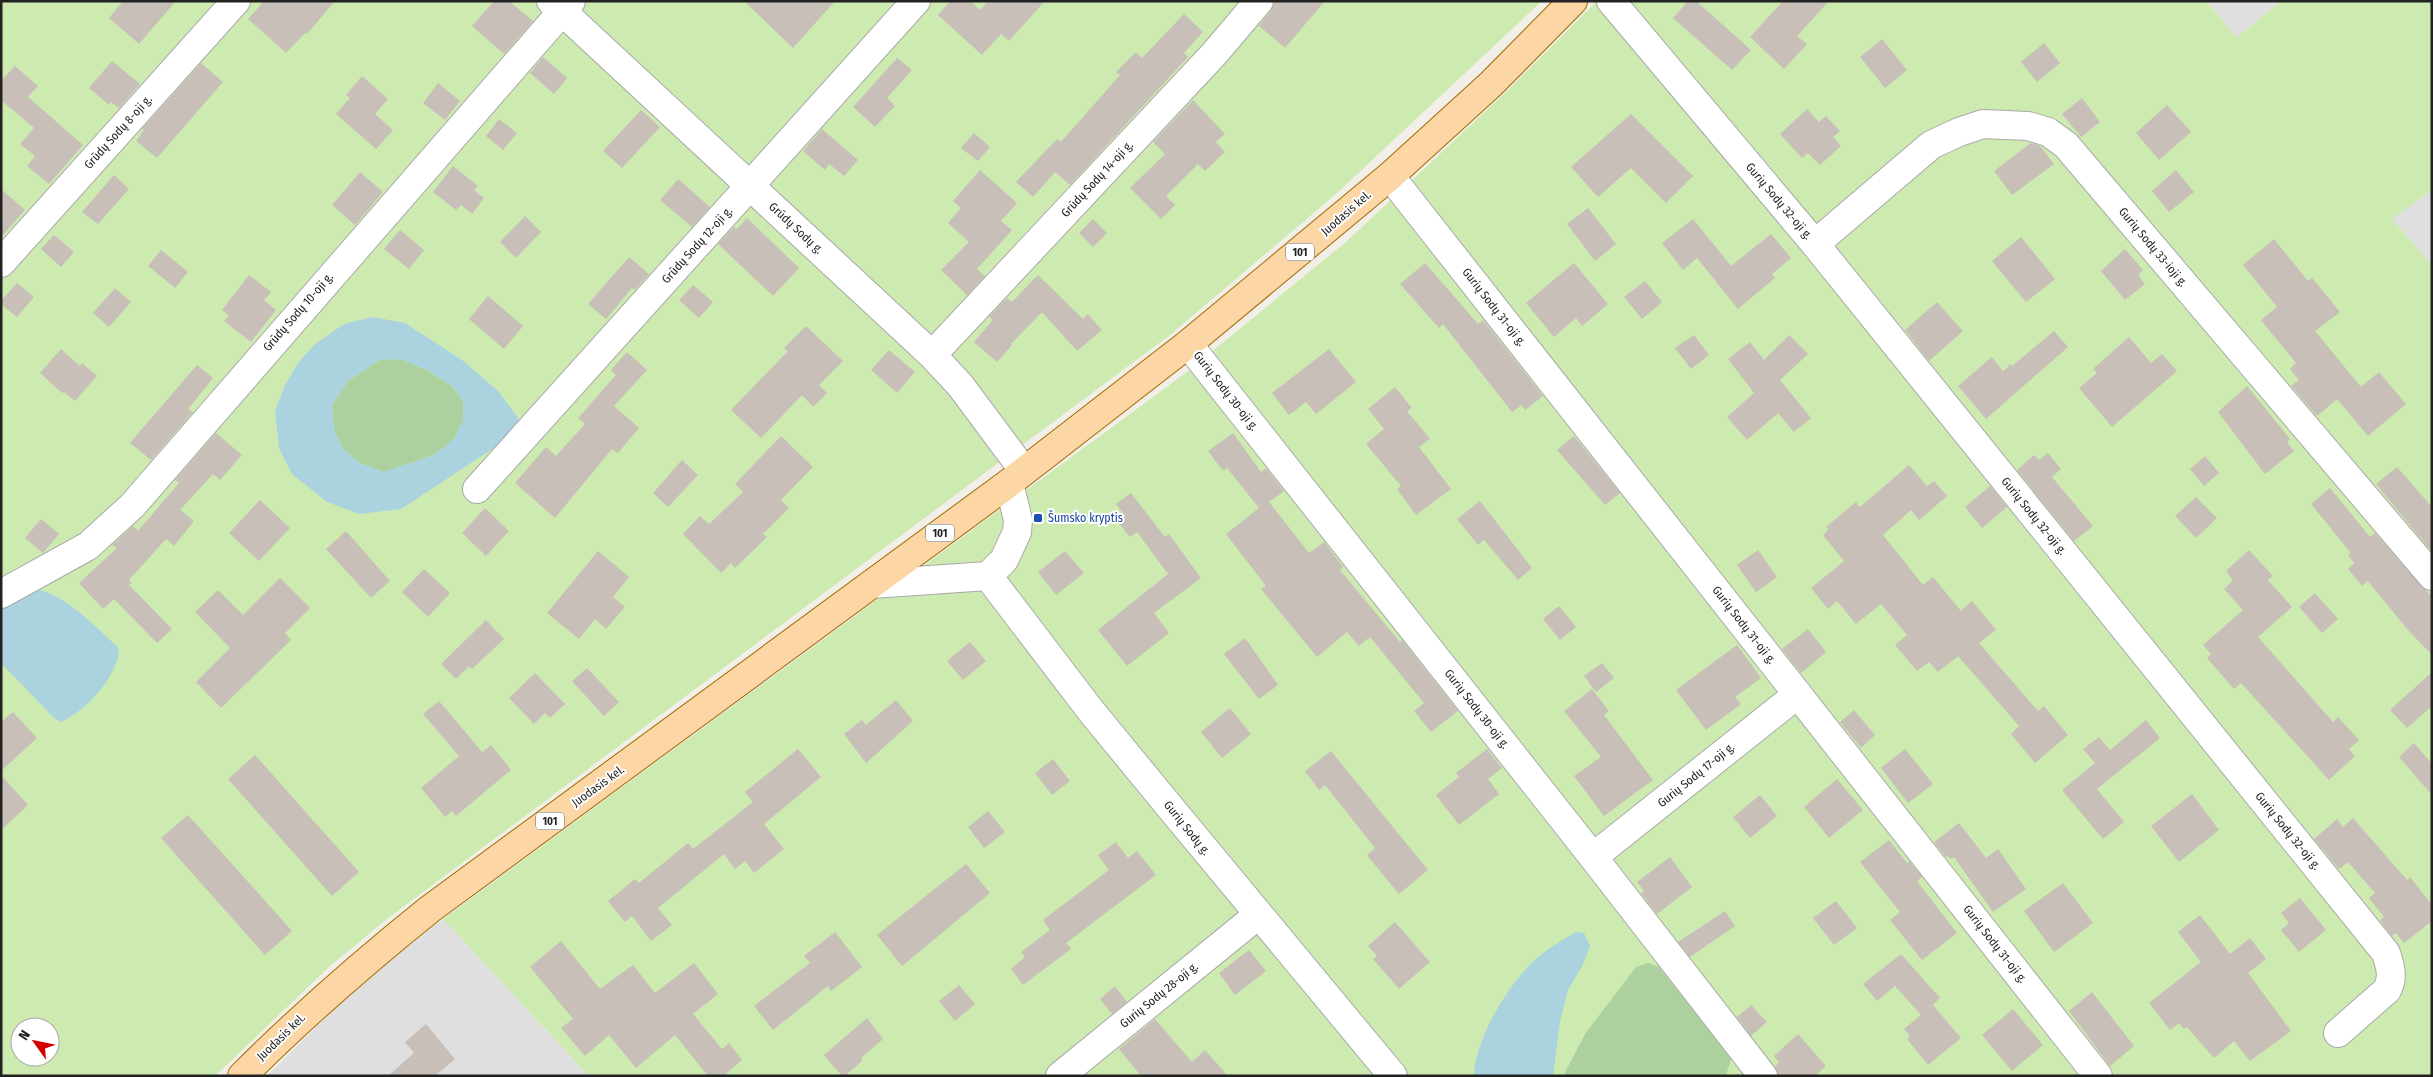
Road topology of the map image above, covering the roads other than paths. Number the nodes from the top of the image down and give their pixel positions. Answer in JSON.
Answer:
{"nodes":[{"id":1,"x":236,"y":1,"type":"edge"},
{"id":2,"x":916,"y":1,"type":"edge"},
{"id":3,"x":1259,"y":1,"type":"edge"},
{"id":4,"x":1573,"y":1,"type":"edge"},
{"id":5,"x":1611,"y":1,"type":"edge"},
{"id":6,"x":561,"y":4,"type":"edge"},
{"id":7,"x":1390,"y":176,"type":"junction"},
{"id":8,"x":751,"y":186,"type":"junction"},
{"id":9,"x":1814,"y":244,"type":"junction"},
{"id":10,"x":1,"y":263,"type":"edge"},
{"id":11,"x":1188,"y":344,"type":"junction"},
{"id":12,"x":932,"y":355,"type":"junction"},
{"id":13,"x":1016,"y":477,"type":"junction"},
{"id":14,"x":477,"y":488,"type":"dead end"},
{"id":15,"x":988,"y":576,"type":"junction"},
{"id":16,"x":2432,"y":576,"type":"edge"},
{"id":17,"x":872,"y":584,"type":"junction"},
{"id":18,"x":1,"y":594,"type":"edge"},
{"id":19,"x":1798,"y":694,"type":"junction"},
{"id":20,"x":1594,"y":857,"type":"junction"},
{"id":21,"x":1258,"y":915,"type":"junction"},
{"id":22,"x":2338,"y":1033,"type":"dead end"},
{"id":23,"x":1381,"y":1071,"type":"edge"},
{"id":24,"x":242,"y":1076,"type":"edge"},
{"id":25,"x":1060,"y":1076,"type":"edge"},
{"id":26,"x":1763,"y":1076,"type":"edge"},
{"id":27,"x":2098,"y":1076,"type":"edge"}],
"edges":[{"from":1,"to":10,"type":"street","name":"Grūdų Sodų 8-oji g."},
{"from":2,"to":8,"type":"street","name":"Grūdų Sodų 12-oji g."},
{"from":3,"to":12,"type":"street","name":"Grūdų Sodų 14-oji g."},
{"from":4,"to":7,"type":"main road","name":"Juodasis kel.","number":"101"},
{"from":5,"to":9,"type":"street","name":"Gurių Sodų 32-oji g."},
{"from":6,"to":8,"type":"street","name":"Grūdų Sodų g."},
{"from":6,"to":18,"type":"street","name":"Grūdų Sodų 10-oji g."},
{"from":7,"to":11,"type":"main road","name":"Juodasis kel.","number":"101"},
{"from":7,"to":19,"type":"street","name":"Gurių Sodų 31-oji g."},
{"from":8,"to":12,"type":"street","name":"Grūdų Sodų g."},
{"from":8,"to":14,"type":"street","name":"Grūdų Sodų 12-oji g."},
{"from":9,"to":16,"type":"street","name":"Gurių Sodų 33-ioji g."},
{"from":9,"to":22,"type":"street","name":"Gurių Sodų 32-oji g."},
{"from":11,"to":13,"type":"main road","name":"Juodasis kel.","number":"101"},
{"from":11,"to":20,"type":"street","name":"Gurių Sodų 30-oji g."},
{"from":12,"to":13,"type":"street","name":"Grūdų Sodų g."},
{"from":13,"to":15,"type":"street"},
{"from":13,"to":17,"type":"main road","number":"101"},
{"from":15,"to":17,"type":"street"},
{"from":15,"to":21,"type":"street","name":"Gurių Sodų g."},
{"from":17,"to":24,"type":"main road","name":"Juodasis kel.","number":"101"},
{"from":19,"to":20,"type":"street","name":"Gurių Sodų 17-oji g."},
{"from":19,"to":27,"type":"street","name":"Gurių Sodų 31-oji g."},
{"from":20,"to":26,"type":"street","name":"Gurių Sodų 30-oji g."},
{"from":21,"to":23,"type":"street","name":"Gurių Sodų g."},
{"from":21,"to":25,"type":"street","name":"Gurių Sodų 28-oji g."}]}
